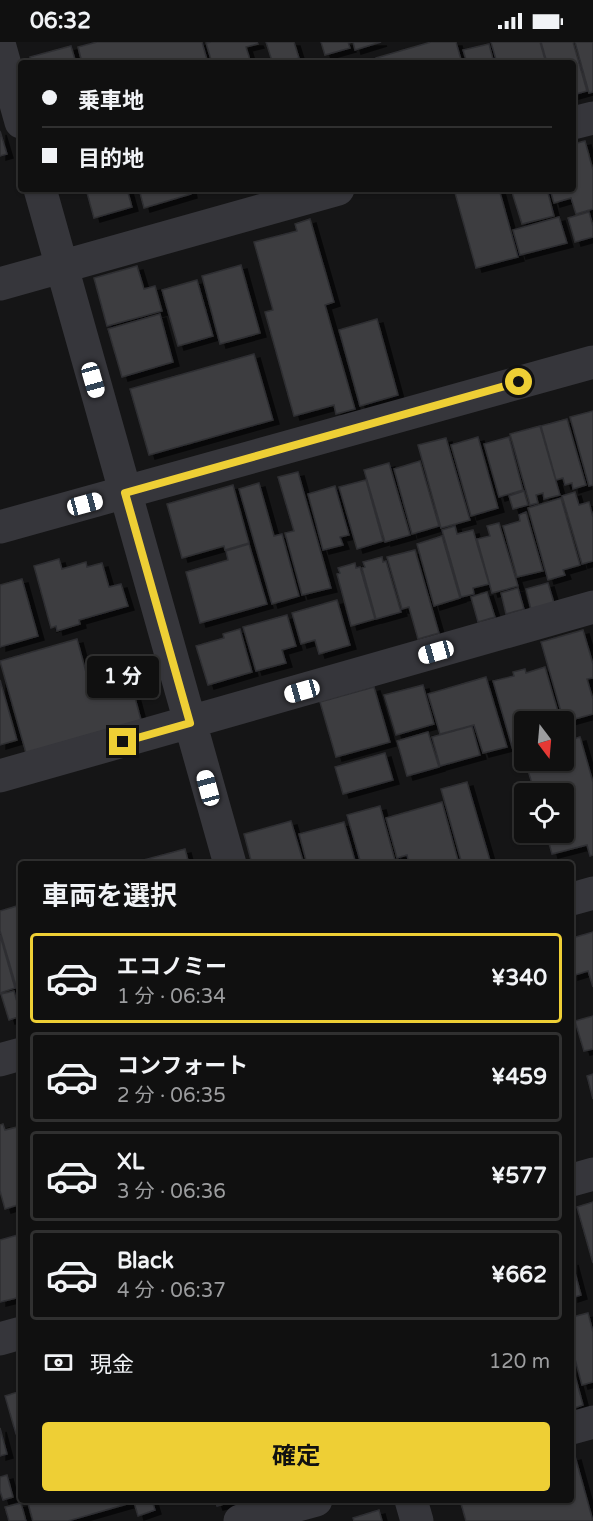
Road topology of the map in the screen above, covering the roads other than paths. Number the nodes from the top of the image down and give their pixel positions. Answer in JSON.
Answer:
{"nodes":[{"id":1,"x":0,"y":47,"type":"edge"},
{"id":2,"x":18,"y":111,"type":"edge"},
{"id":3,"x":593,"y":118,"type":"edge"},
{"id":4,"x":576,"y":122,"type":"edge"},
{"id":5,"x":41,"y":192,"type":"edge"},
{"id":6,"x":327,"y":192,"type":"edge"},
{"id":7,"x":62,"y":266,"type":"junction"},
{"id":8,"x":0,"y":284,"type":"edge"},
{"id":9,"x":593,"y":362,"type":"edge"},
{"id":10,"x":125,"y":493,"type":"junction"},
{"id":11,"x":0,"y":527,"type":"edge"},
{"id":12,"x":593,"y":607,"type":"edge"},
{"id":13,"x":190,"y":723,"type":"junction"},
{"id":14,"x":0,"y":776,"type":"edge"},
{"id":15,"x":229,"y":861,"type":"edge"},
{"id":16,"x":593,"y":893,"type":"edge"},
{"id":17,"x":574,"y":898,"type":"edge"},
{"id":18,"x":18,"y":1055,"type":"edge"},
{"id":19,"x":0,"y":1060,"type":"edge"},
{"id":20,"x":593,"y":1174,"type":"edge"},
{"id":21,"x":574,"y":1179,"type":"edge"},
{"id":22,"x":18,"y":1334,"type":"edge"},
{"id":23,"x":0,"y":1339,"type":"edge"},
{"id":24,"x":593,"y":1422,"type":"edge"},
{"id":25,"x":574,"y":1427,"type":"edge"},
{"id":26,"x":305,"y":1503,"type":"edge"},
{"id":27,"x":412,"y":1503,"type":"edge"},
{"id":28,"x":240,"y":1521,"type":"edge"},
{"id":29,"x":417,"y":1521,"type":"edge"}],
"edges":[{"from":1,"to":2,"type":"street"},
{"from":3,"to":4,"type":"street"},
{"from":5,"to":7,"type":"street"},
{"from":6,"to":7,"type":"street"},
{"from":7,"to":8,"type":"street"},
{"from":7,"to":10,"type":"street"},
{"from":9,"to":10,"type":"street"},
{"from":10,"to":11,"type":"street"},
{"from":10,"to":13,"type":"street"},
{"from":12,"to":13,"type":"street"},
{"from":13,"to":14,"type":"street"},
{"from":13,"to":15,"type":"street"},
{"from":16,"to":17,"type":"street"},
{"from":18,"to":19,"type":"street"},
{"from":20,"to":21,"type":"street"},
{"from":22,"to":23,"type":"street"},
{"from":24,"to":25,"type":"street"},
{"from":26,"to":28,"type":"street"},
{"from":27,"to":29,"type":"street"}]}
